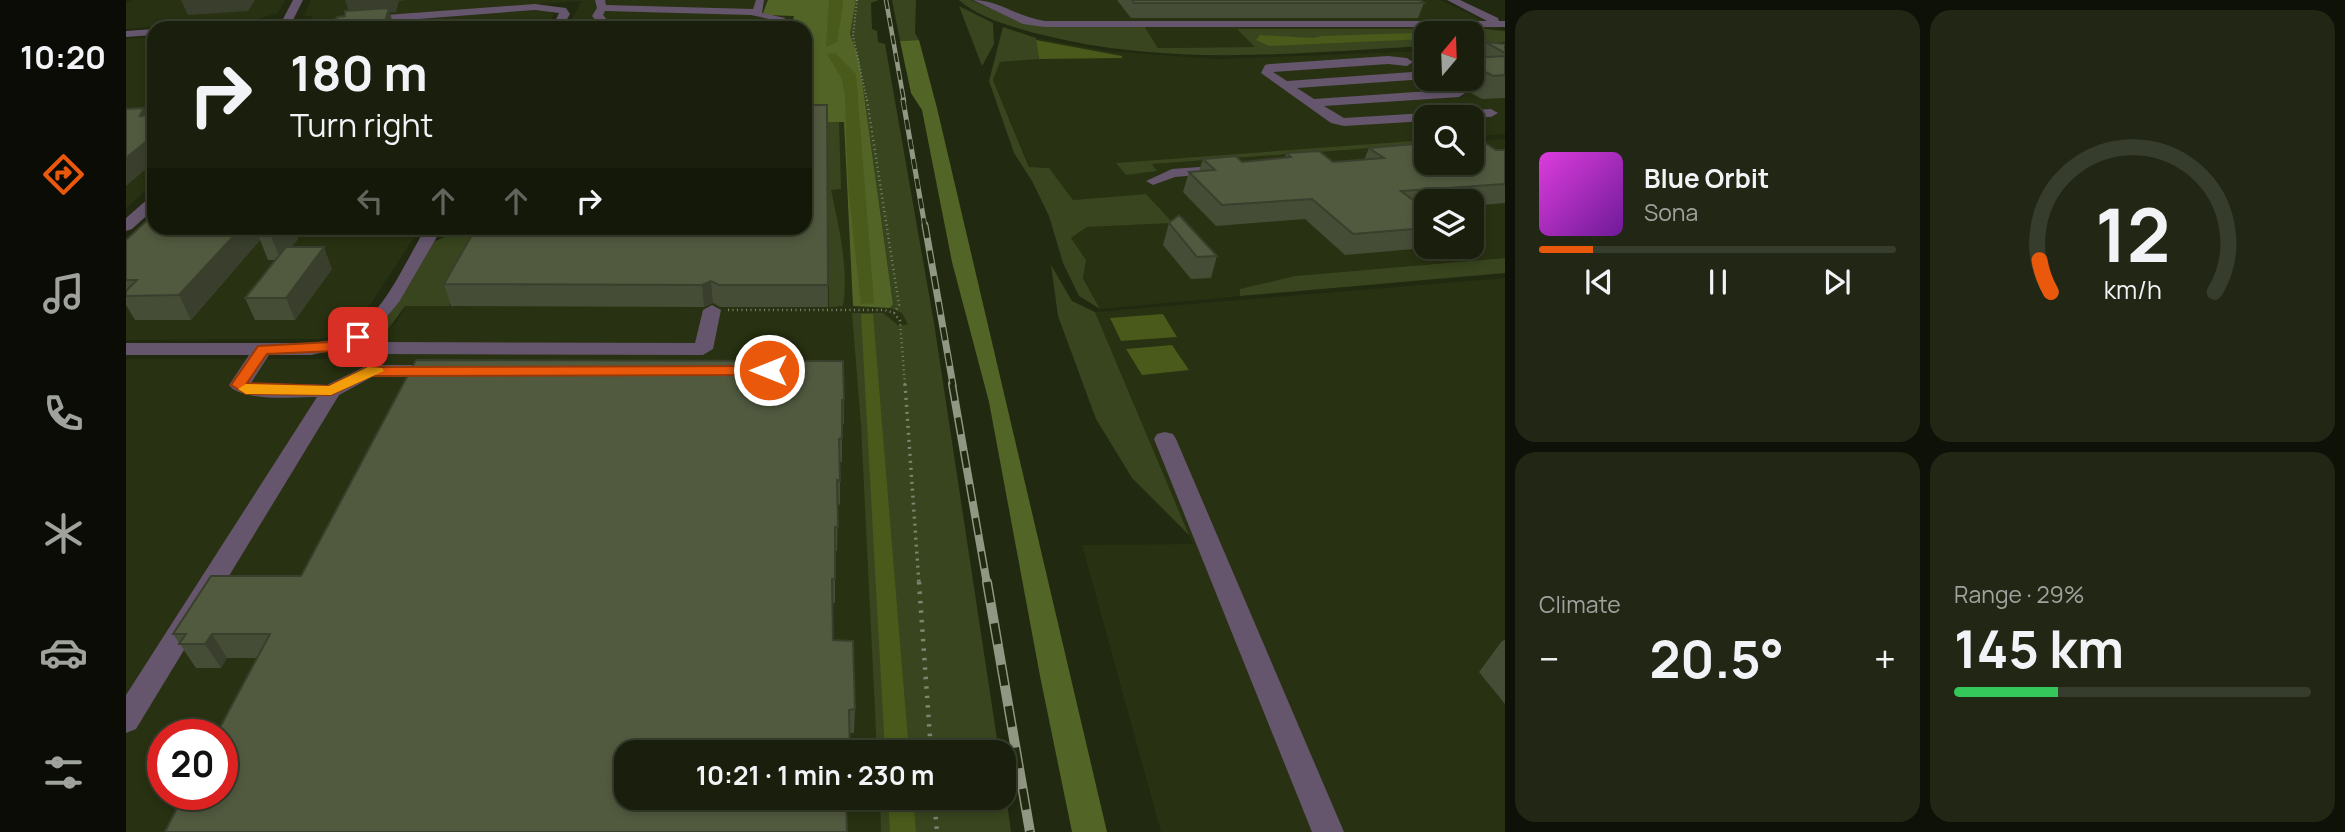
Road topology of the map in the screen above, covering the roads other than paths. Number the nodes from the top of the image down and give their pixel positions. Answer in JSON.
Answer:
{"nodes":[{"id":1,"x":298,"y":0,"type":"edge"},
{"id":2,"x":761,"y":0,"type":"edge"},
{"id":3,"x":978,"y":0,"type":"edge"},
{"id":4,"x":1452,"y":0,"type":"edge"},
{"id":5,"x":1475,"y":0,"type":"edge"},
{"id":6,"x":429,"y":2,"type":"dead end"},
{"id":7,"x":601,"y":2,"type":"edge"},
{"id":8,"x":485,"y":5,"type":"edge"},
{"id":9,"x":574,"y":6,"type":"dead end"},
{"id":10,"x":370,"y":7,"type":"edge"},
{"id":11,"x":560,"y":10,"type":"junction"},
{"id":12,"x":757,"y":12,"type":"junction"},
{"id":13,"x":428,"y":15,"type":"junction"},
{"id":14,"x":364,"y":20,"type":"junction"},
{"id":15,"x":287,"y":21,"type":"edge"},
{"id":16,"x":348,"y":21,"type":"edge"},
{"id":17,"x":561,"y":21,"type":"edge"},
{"id":18,"x":603,"y":21,"type":"edge"},
{"id":19,"x":779,"y":21,"type":"edge"},
{"id":20,"x":1504,"y":22,"type":"edge"},
{"id":21,"x":147,"y":32,"type":"edge"},
{"id":22,"x":126,"y":34,"type":"edge"},
{"id":23,"x":1484,"y":59,"type":"edge"},
{"id":24,"x":1505,"y":60,"type":"edge"},
{"id":25,"x":1414,"y":64,"type":"edge"},
{"id":26,"x":1414,"y":75,"type":"edge"},
{"id":27,"x":1284,"y":85,"type":"junction"},
{"id":28,"x":1456,"y":91,"type":"edge"},
{"id":29,"x":1459,"y":93,"type":"junction"},
{"id":30,"x":1311,"y":103,"type":"junction"},
{"id":31,"x":1505,"y":112,"type":"edge"},
{"id":32,"x":1491,"y":113,"type":"junction"},
{"id":33,"x":1239,"y":168,"type":"edge"},
{"id":34,"x":1153,"y":181,"type":"dead end"},
{"id":35,"x":147,"y":207,"type":"edge"},
{"id":36,"x":126,"y":226,"type":"edge"},
{"id":37,"x":430,"y":235,"type":"edge"},
{"id":38,"x":712,"y":310,"type":"road end"},
{"id":39,"x":355,"y":338,"type":"junction"},
{"id":40,"x":126,"y":349,"type":"edge"},
{"id":41,"x":263,"y":349,"type":"junction"},
{"id":42,"x":451,"y":371,"type":"edge"},
{"id":43,"x":331,"y":391,"type":"junction"},
{"id":44,"x":1165,"y":439,"type":"dead end"},
{"id":45,"x":126,"y":720,"type":"edge"},
{"id":46,"x":1328,"y":832,"type":"edge"}],
"edges":[{"from":1,"to":15,"type":"street"},
{"from":2,"to":12,"type":"street"},
{"from":3,"to":20,"type":"street"},
{"from":4,"to":20,"type":"street"},
{"from":5,"to":20,"type":"street"},
{"from":6,"to":13,"type":"street"},
{"from":7,"to":12,"type":"street"},
{"from":7,"to":18,"type":"street"},
{"from":8,"to":11,"type":"street"},
{"from":8,"to":13,"type":"street"},
{"from":9,"to":11,"type":"street"},
{"from":10,"to":14,"type":"street"},
{"from":11,"to":17,"type":"street"},
{"from":12,"to":19,"type":"street"},
{"from":13,"to":14,"type":"street"},
{"from":14,"to":16,"type":"street"},
{"from":21,"to":22,"type":"street"},
{"from":23,"to":24,"type":"street"},
{"from":25,"to":27,"type":"street"},
{"from":26,"to":27,"type":"street"},
{"from":27,"to":30,"type":"street"},
{"from":28,"to":29,"type":"street"},
{"from":29,"to":30,"type":"street"},
{"from":29,"to":32,"type":"street"},
{"from":30,"to":32,"type":"street"},
{"from":31,"to":32,"type":"street"},
{"from":33,"to":34,"type":"street"},
{"from":35,"to":36,"type":"street"},
{"from":37,"to":39,"type":"street"},
{"from":38,"to":39,"type":"street"},
{"from":39,"to":41,"type":"street"},
{"from":40,"to":41,"type":"street"},
{"from":41,"to":43,"type":"street"},
{"from":42,"to":43,"type":"street"},
{"from":43,"to":45,"type":"street"},
{"from":44,"to":46,"type":"street"}]}
